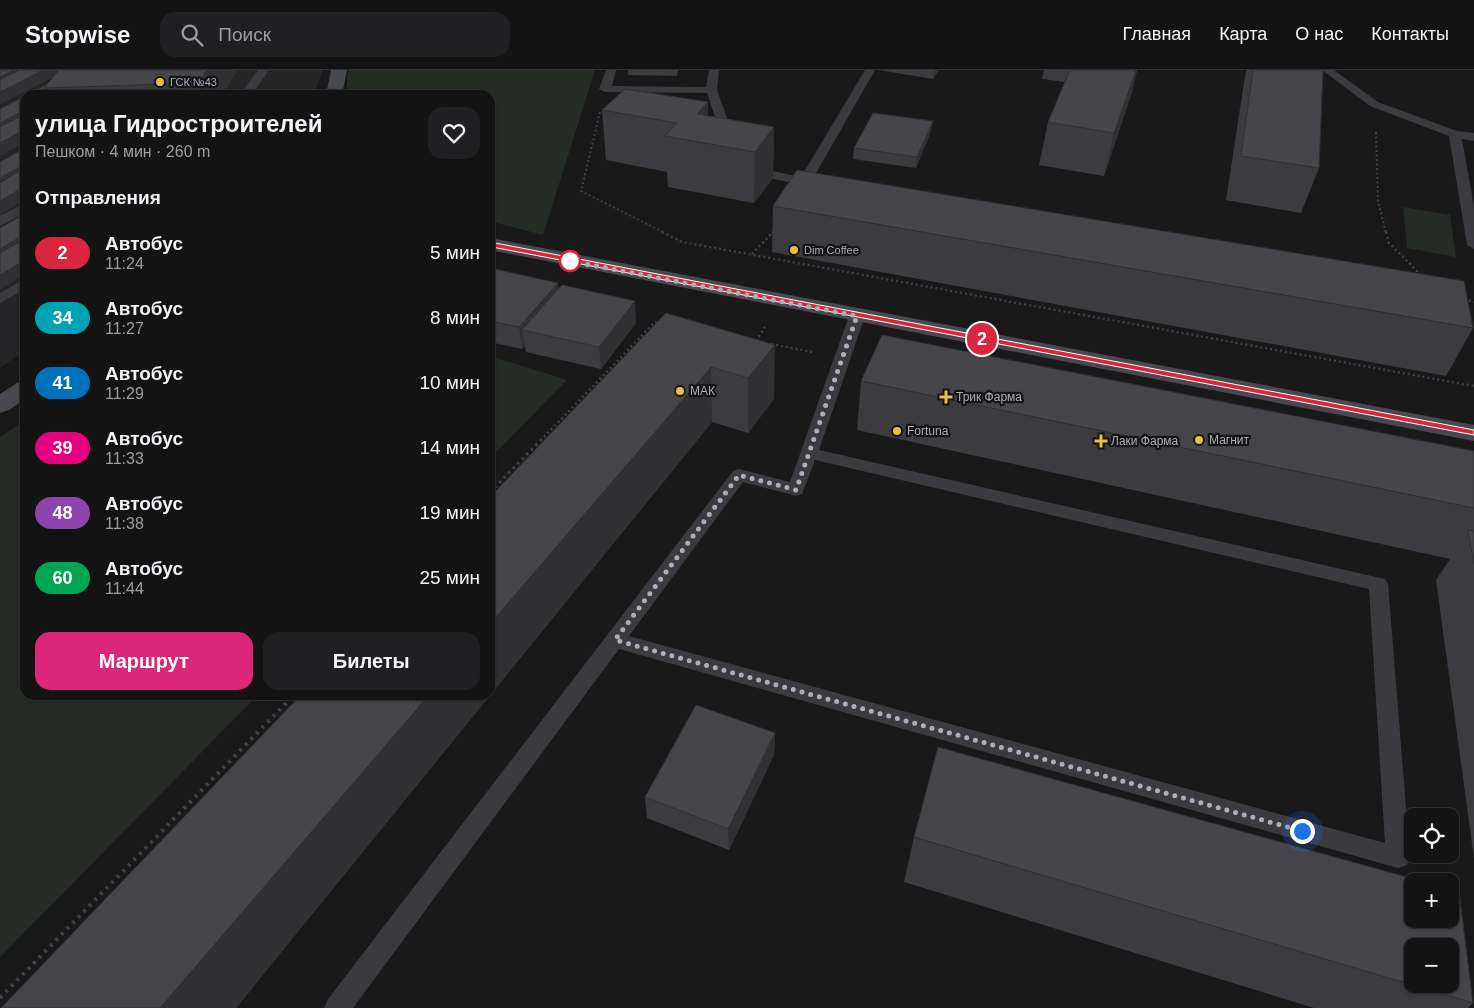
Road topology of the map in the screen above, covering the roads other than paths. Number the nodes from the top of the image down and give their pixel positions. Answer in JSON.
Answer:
{"nodes":[{"id":1,"x":264,"y":70,"type":"edge"},
{"id":2,"x":339,"y":70,"type":"edge"},
{"id":3,"x":611,"y":70,"type":"edge"},
{"id":4,"x":714,"y":70,"type":"edge"},
{"id":5,"x":870,"y":70,"type":"edge"},
{"id":6,"x":1327,"y":70,"type":"edge"},
{"id":7,"x":250,"y":90,"type":"edge"},
{"id":8,"x":335,"y":90,"type":"edge"},
{"id":9,"x":711,"y":90,"type":"junction"},
{"id":10,"x":1474,"y":132,"type":"edge"},
{"id":11,"x":1455,"y":134,"type":"junction"},
{"id":12,"x":1474,"y":137,"type":"edge"},
{"id":13,"x":734,"y":153,"type":"edge"},
{"id":14,"x":734,"y":167,"type":"edge"},
{"id":15,"x":805,"y":182,"type":"junction"},
{"id":16,"x":806,"y":204,"type":"edge"},
{"id":17,"x":20,"y":210,"type":"edge"},
{"id":18,"x":0,"y":222,"type":"edge"},
{"id":19,"x":495,"y":245,"type":"edge"},
{"id":20,"x":1474,"y":245,"type":"edge"},
{"id":21,"x":20,"y":286,"type":"edge"},
{"id":22,"x":0,"y":299,"type":"edge"},
{"id":23,"x":857,"y":316,"type":"junction"},
{"id":24,"x":20,"y":391,"type":"edge"},
{"id":25,"x":0,"y":405,"type":"edge"},
{"id":26,"x":1474,"y":433,"type":"edge"},
{"id":27,"x":809,"y":453,"type":"junction"},
{"id":28,"x":615,"y":640,"type":"junction"},
{"id":29,"x":337,"y":1008,"type":"edge"}],
"edges":[{"from":1,"to":7,"type":"lane"},
{"from":2,"to":8,"type":"street"},
{"from":3,"to":9,"type":"lane"},
{"from":4,"to":9,"type":"lane"},
{"from":5,"to":15,"type":"lane"},
{"from":6,"to":11,"type":"lane"},
{"from":9,"to":13,"type":"lane"},
{"from":10,"to":11,"type":"lane"},
{"from":11,"to":12,"type":"lane"},
{"from":11,"to":20,"type":"lane"},
{"from":14,"to":15,"type":"lane"},
{"from":15,"to":16,"type":"lane"},
{"from":17,"to":18,"type":"lane"},
{"from":19,"to":23,"type":"street"},
{"from":21,"to":22,"type":"lane"},
{"from":23,"to":26,"type":"street"},
{"from":23,"to":27,"type":"lane"},
{"from":24,"to":25,"type":"street"},
{"from":27,"to":28,"type":"lane"},
{"from":27,"to":28,"type":"lane"},
{"from":28,"to":29,"type":"lane"}]}
